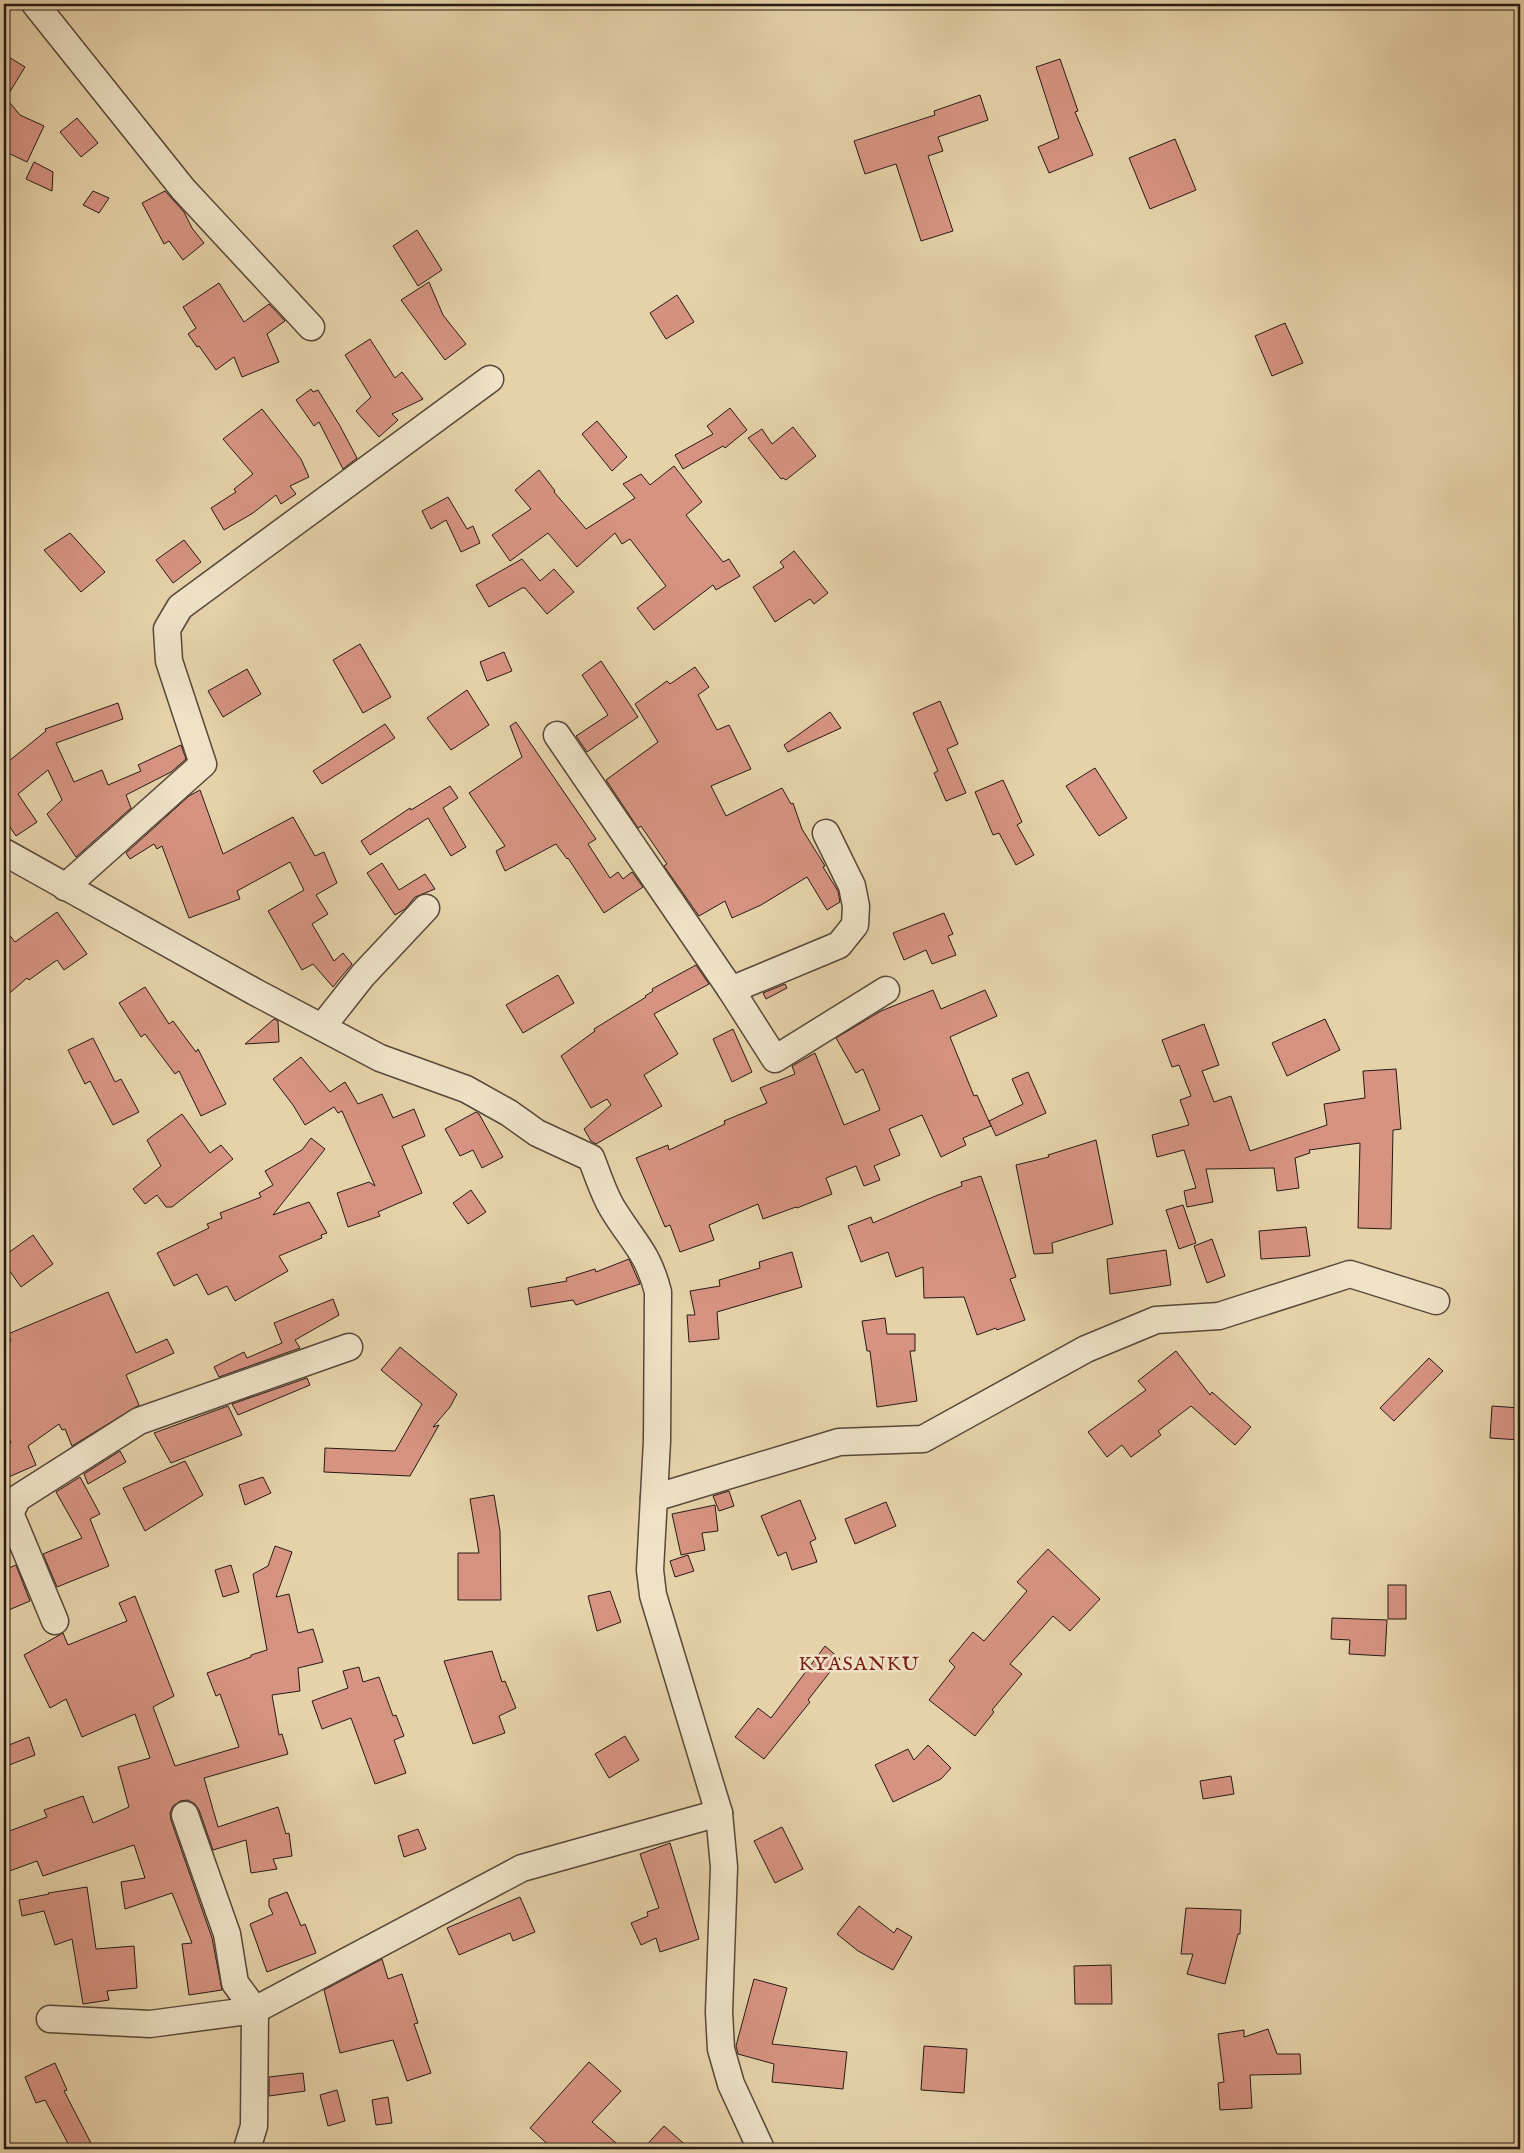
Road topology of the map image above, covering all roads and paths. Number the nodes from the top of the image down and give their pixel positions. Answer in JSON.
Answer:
{"nodes":[{"id":1,"x":35,"y":4,"type":"edge"},
{"id":2,"x":310,"y":327,"type":"dead end"},
{"id":3,"x":490,"y":379,"type":"dead end"},
{"id":4,"x":557,"y":735,"type":"dead end"},
{"id":5,"x":826,"y":833,"type":"dead end"},
{"id":6,"x":4,"y":852,"type":"edge"},
{"id":7,"x":65,"y":887,"type":"junction"},
{"id":8,"x":426,"y":908,"type":"dead end"},
{"id":9,"x":731,"y":990,"type":"junction"},
{"id":10,"x":886,"y":990,"type":"dead end"},
{"id":11,"x":322,"y":1026,"type":"junction"},
{"id":12,"x":1436,"y":1301,"type":"dead end"},
{"id":13,"x":349,"y":1347,"type":"dead end"},
{"id":14,"x":654,"y":1498,"type":"junction"},
{"id":15,"x":55,"y":1621,"type":"dead end"},
{"id":16,"x":719,"y":1813,"type":"junction"},
{"id":17,"x":184,"y":1815,"type":"dead end"},
{"id":18,"x":255,"y":2010,"type":"junction"},
{"id":19,"x":50,"y":2019,"type":"dead end"},
{"id":20,"x":248,"y":2149,"type":"edge"},
{"id":21,"x":761,"y":2149,"type":"edge"}],
"edges":[{"from":1,"to":2,"type":"street"},
{"from":3,"to":7,"type":"street"},
{"from":4,"to":9,"type":"street"},
{"from":5,"to":9,"type":"street"},
{"from":6,"to":7,"type":"street"},
{"from":7,"to":11,"type":"street"},
{"from":8,"to":11,"type":"street"},
{"from":9,"to":10,"type":"street"},
{"from":11,"to":14,"type":"street"},
{"from":12,"to":14,"type":"street"},
{"from":13,"to":15,"type":"street"},
{"from":14,"to":16,"type":"street"},
{"from":16,"to":18,"type":"street"},
{"from":16,"to":21,"type":"street"},
{"from":17,"to":18,"type":"street"},
{"from":18,"to":19,"type":"street"},
{"from":18,"to":20,"type":"street"}]}
